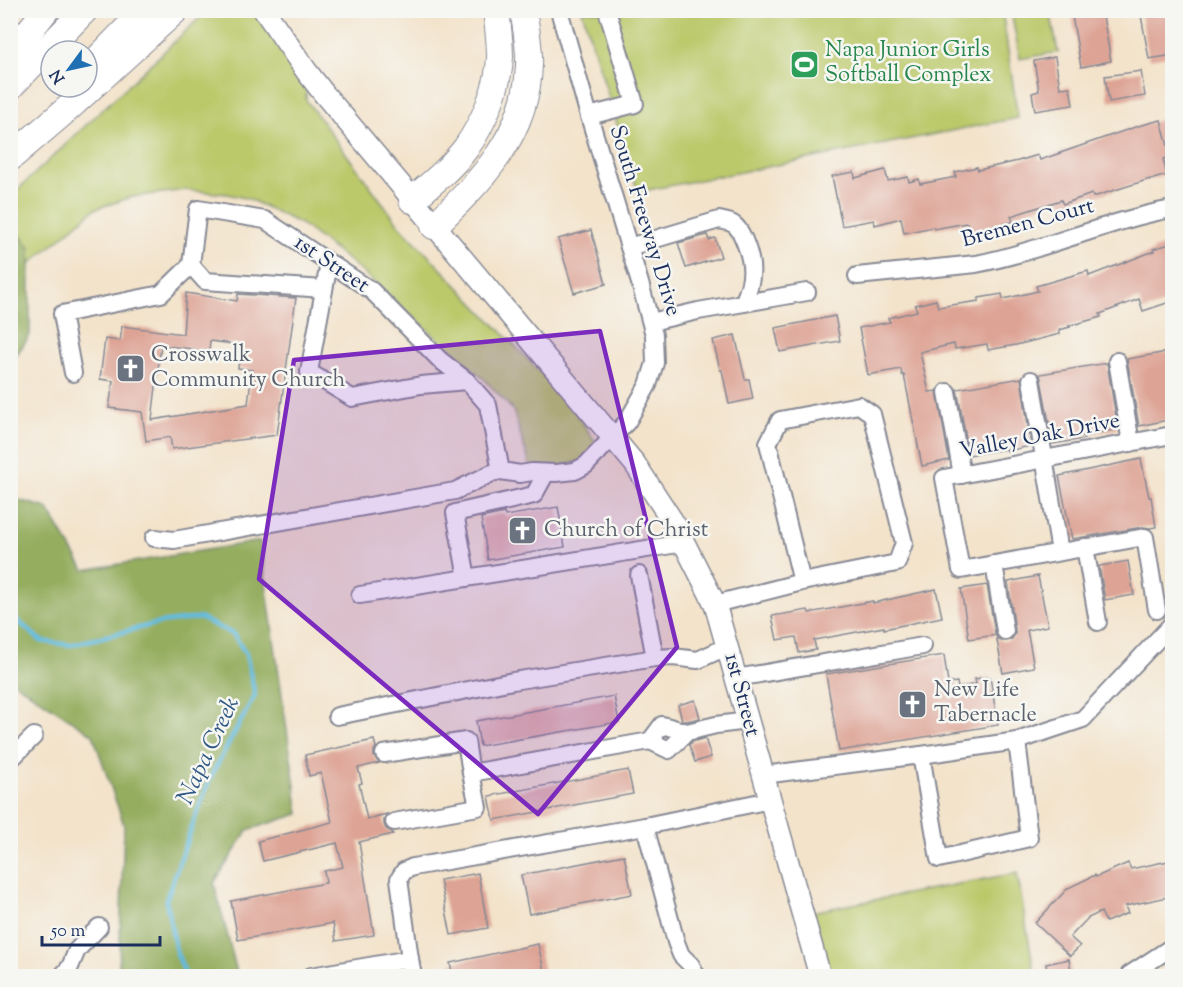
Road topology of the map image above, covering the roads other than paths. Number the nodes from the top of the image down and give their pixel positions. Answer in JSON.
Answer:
{"nodes":[{"id":1,"x":46,"y":10,"type":"edge"},
{"id":2,"x":85,"y":10,"type":"edge"},
{"id":3,"x":145,"y":10,"type":"edge"},
{"id":4,"x":176,"y":10,"type":"edge"},
{"id":5,"x":264,"y":10,"type":"edge"},
{"id":6,"x":496,"y":10,"type":"edge"},
{"id":7,"x":523,"y":10,"type":"edge"},
{"id":8,"x":559,"y":10,"type":"edge"},
{"id":9,"x":607,"y":10,"type":"edge"},
{"id":10,"x":10,"y":55,"type":"edge"},
{"id":11,"x":99,"y":58,"type":"edge"},
{"id":12,"x":10,"y":87,"type":"edge"},
{"id":13,"x":59,"y":99,"type":"edge"},
{"id":14,"x":589,"y":116,"type":"junction"},
{"id":15,"x":10,"y":150,"type":"edge"},
{"id":16,"x":10,"y":158,"type":"edge"},
{"id":17,"x":412,"y":200,"type":"junction"},
{"id":18,"x":1173,"y":209,"type":"edge"},
{"id":19,"x":434,"y":226,"type":"junction"},
{"id":20,"x":629,"y":247,"type":"junction"},
{"id":21,"x":329,"y":263,"type":"junction"},
{"id":22,"x":191,"y":265,"type":"junction"},
{"id":23,"x":857,"y":276,"type":"dead end"},
{"id":24,"x":324,"y":289,"type":"junction"},
{"id":25,"x":807,"y":292,"type":"dead end"},
{"id":26,"x":744,"y":303,"type":"junction"},
{"id":27,"x":651,"y":322,"type":"junction"},
{"id":28,"x":1117,"y":361,"type":"dead end"},
{"id":29,"x":73,"y":373,"type":"dead end"},
{"id":30,"x":1031,"y":380,"type":"dead end"},
{"id":31,"x":467,"y":381,"type":"junction"},
{"id":32,"x":947,"y":392,"type":"dead end"},
{"id":33,"x":1173,"y":435,"type":"edge"},
{"id":34,"x":613,"y":436,"type":"junction"},
{"id":35,"x":1131,"y":443,"type":"junction"},
{"id":36,"x":1045,"y":459,"type":"junction"},
{"id":37,"x":501,"y":471,"type":"junction"},
{"id":38,"x":546,"y":474,"type":"junction"},
{"id":39,"x":962,"y":475,"type":"junction"},
{"id":40,"x":154,"y":538,"type":"dead end"},
{"id":41,"x":684,"y":543,"type":"junction"},
{"id":42,"x":1085,"y":548,"type":"junction"},
{"id":43,"x":1060,"y":552,"type":"junction"},
{"id":44,"x":994,"y":564,"type":"junction"},
{"id":45,"x":639,"y":575,"type":"dead end"},
{"id":46,"x":467,"y":578,"type":"junction"},
{"id":47,"x":802,"y":582,"type":"junction"},
{"id":48,"x":360,"y":595,"type":"dead end"},
{"id":49,"x":715,"y":604,"type":"junction"},
{"id":50,"x":1157,"y":610,"type":"dead end"},
{"id":51,"x":1098,"y":622,"type":"dead end"},
{"id":52,"x":1173,"y":624,"type":"edge"},
{"id":53,"x":1005,"y":631,"type":"dead end"},
{"id":54,"x":728,"y":646,"type":"junction"},
{"id":55,"x":923,"y":646,"type":"dead end"},
{"id":56,"x":655,"y":658,"type":"junction"},
{"id":57,"x":736,"y":678,"type":"junction"},
{"id":58,"x":338,"y":716,"type":"dead end"},
{"id":59,"x":748,"y":721,"type":"junction"},
{"id":60,"x":34,"y":736,"type":"dead end"},
{"id":61,"x":1017,"y":741,"type":"junction"},
{"id":62,"x":384,"y":754,"type":"dead end"},
{"id":63,"x":921,"y":755,"type":"junction"},
{"id":64,"x":10,"y":760,"type":"edge"},
{"id":65,"x":471,"y":773,"type":"junction"},
{"id":66,"x":763,"y":775,"type":"junction"},
{"id":67,"x":770,"y":800,"type":"junction"},
{"id":68,"x":394,"y":822,"type":"dead end"},
{"id":69,"x":645,"y":826,"type":"junction"},
{"id":70,"x":99,"y":927,"type":"dead end"},
{"id":71,"x":1173,"y":947,"type":"edge"},
{"id":72,"x":410,"y":958,"type":"junction"},
{"id":73,"x":1129,"y":975,"type":"edge"},
{"id":74,"x":62,"y":976,"type":"edge"},
{"id":75,"x":311,"y":976,"type":"edge"},
{"id":76,"x":413,"y":976,"type":"edge"},
{"id":77,"x":697,"y":976,"type":"edge"},
{"id":78,"x":820,"y":976,"type":"edge"}],
"edges":[{"from":1,"to":10,"type":"highway"},
{"from":2,"to":12,"type":"highway"},
{"from":3,"to":11,"type":"highway"},
{"from":4,"to":16,"type":"highway"},
{"from":5,"to":17,"type":"main road","name":"1st Street"},
{"from":6,"to":17,"type":"highway"},
{"from":7,"to":19,"type":"highway"},
{"from":8,"to":14,"type":"street","name":"South Freeway Drive"},
{"from":9,"to":14,"type":"street"},
{"from":13,"to":15,"type":"highway"},
{"from":14,"to":20,"type":"street","name":"South Freeway Drive"},
{"from":17,"to":19,"type":"main road","name":"1st Street"},
{"from":18,"to":23,"type":"street","name":"Bremen Court"},
{"from":19,"to":34,"type":"main road","name":"1st Street"},
{"from":20,"to":26,"type":"street"},
{"from":20,"to":27,"type":"street","name":"South Freeway Drive"},
{"from":21,"to":22,"type":"street","name":"1st Street"},
{"from":21,"to":24,"type":"street"},
{"from":21,"to":31,"type":"street","name":"1st Street"},
{"from":22,"to":24,"type":"street"},
{"from":22,"to":29,"type":"street"},
{"from":24,"to":31,"type":"street"},
{"from":25,"to":26,"type":"street"},
{"from":26,"to":27,"type":"street"},
{"from":27,"to":34,"type":"street","name":"South Freeway Drive"},
{"from":28,"to":35,"type":"street"},
{"from":30,"to":36,"type":"street"},
{"from":31,"to":37,"type":"street","name":"1st Street"},
{"from":32,"to":39,"type":"street"},
{"from":33,"to":35,"type":"street","name":"Valley Oak Drive"},
{"from":34,"to":38,"type":"street"},
{"from":34,"to":41,"type":"main road","name":"1st Street"},
{"from":35,"to":36,"type":"street","name":"Valley Oak Drive"},
{"from":36,"to":39,"type":"street","name":"Valley Oak Drive"},
{"from":36,"to":43,"type":"street"},
{"from":37,"to":38,"type":"street"},
{"from":37,"to":40,"type":"street"},
{"from":38,"to":46,"type":"street"},
{"from":39,"to":44,"type":"street","name":"Valley Oak Drive"},
{"from":41,"to":46,"type":"street"},
{"from":41,"to":49,"type":"main road","name":"1st Street"},
{"from":42,"to":43,"type":"street","name":"Valley Oak Drive"},
{"from":42,"to":50,"type":"street","name":"Valley Oak Drive"},
{"from":42,"to":51,"type":"street"},
{"from":43,"to":44,"type":"street","name":"Valley Oak Drive"},
{"from":44,"to":53,"type":"street"},
{"from":45,"to":56,"type":"street"},
{"from":46,"to":48,"type":"street"},
{"from":47,"to":47,"type":"street"},
{"from":47,"to":49,"type":"street"},
{"from":49,"to":54,"type":"main road","name":"1st Street"},
{"from":52,"to":61,"type":"street"},
{"from":54,"to":56,"type":"street"},
{"from":54,"to":57,"type":"main road","name":"1st Street"},
{"from":55,"to":57,"type":"street"},
{"from":56,"to":58,"type":"street"},
{"from":57,"to":59,"type":"main road","name":"1st Street"},
{"from":59,"to":65,"type":"street"},
{"from":59,"to":66,"type":"main road","name":"1st Street"},
{"from":60,"to":64,"type":"street"},
{"from":61,"to":63,"type":"street"},
{"from":61,"to":63,"type":"street"},
{"from":62,"to":65,"type":"street"},
{"from":63,"to":66,"type":"street"},
{"from":65,"to":68,"type":"street"},
{"from":66,"to":67,"type":"main road","name":"1st Street"},
{"from":67,"to":69,"type":"street"},
{"from":67,"to":78,"type":"main road","name":"1st Street"},
{"from":69,"to":72,"type":"street"},
{"from":69,"to":77,"type":"street"},
{"from":70,"to":74,"type":"street"},
{"from":71,"to":73,"type":"street"},
{"from":72,"to":75,"type":"street"},
{"from":72,"to":76,"type":"street"}]}
